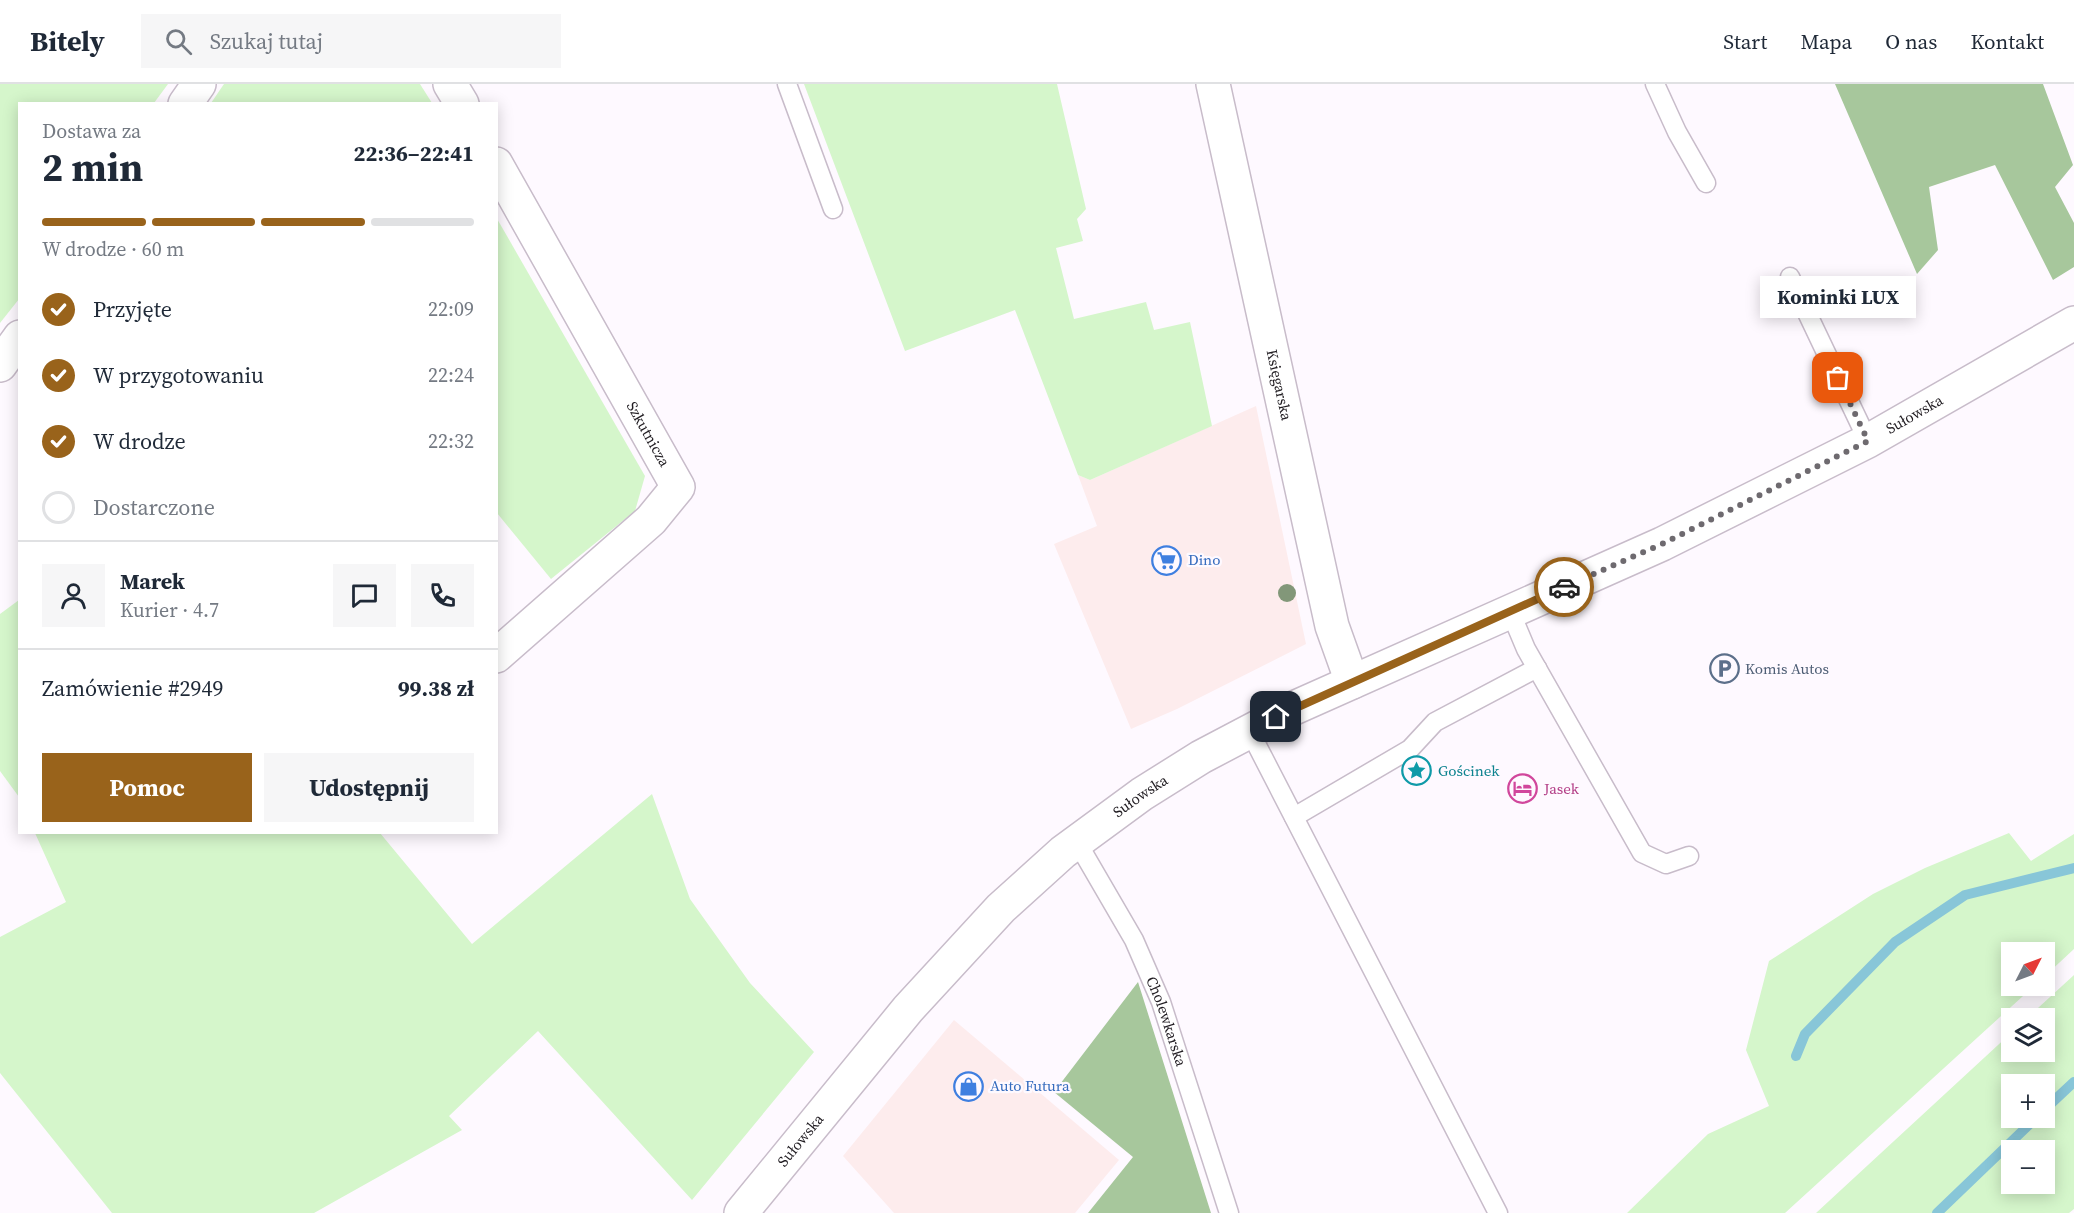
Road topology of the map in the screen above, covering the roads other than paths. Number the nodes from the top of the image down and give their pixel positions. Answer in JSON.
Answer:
{"nodes":[{"id":1,"x":199,"y":84,"type":"edge"},
{"id":2,"x":450,"y":84,"type":"edge"},
{"id":3,"x":787,"y":84,"type":"edge"},
{"id":4,"x":1213,"y":84,"type":"edge"},
{"id":5,"x":1654,"y":84,"type":"edge"},
{"id":6,"x":186,"y":102,"type":"edge"},
{"id":7,"x":461,"y":102,"type":"edge"},
{"id":8,"x":498,"y":168,"type":"edge"},
{"id":9,"x":1707,"y":183,"type":"dead end"},
{"id":10,"x":833,"y":209,"type":"dead end"},
{"id":11,"x":1790,"y":277,"type":"dead end"},
{"id":12,"x":2074,"y":323,"type":"edge"},
{"id":13,"x":18,"y":340,"type":"edge"},
{"id":14,"x":0,"y":365,"type":"edge"},
{"id":15,"x":1868,"y":441,"type":"junction"},
{"id":16,"x":1510,"y":611,"type":"junction"},
{"id":17,"x":498,"y":654,"type":"edge"},
{"id":18,"x":1537,"y":668,"type":"junction"},
{"id":19,"x":1352,"y":682,"type":"junction"},
{"id":20,"x":1249,"y":730,"type":"junction"},
{"id":21,"x":1294,"y":817,"type":"junction"},
{"id":22,"x":1077,"y":842,"type":"junction"},
{"id":23,"x":1689,"y":856,"type":"dead end"},
{"id":24,"x":741,"y":1213,"type":"edge"},
{"id":25,"x":1229,"y":1213,"type":"edge"},
{"id":26,"x":1498,"y":1213,"type":"edge"}],
"edges":[{"from":1,"to":6,"type":"main road"},
{"from":2,"to":7,"type":"main road"},
{"from":3,"to":10,"type":"lane"},
{"from":4,"to":19,"type":"main road","name":"Księgarska"},
{"from":5,"to":9,"type":"lane"},
{"from":8,"to":17,"type":"main road","name":"Szkutnicza"},
{"from":11,"to":15,"type":"lane"},
{"from":12,"to":15,"type":"main road","name":"Sułowska"},
{"from":13,"to":14,"type":"main road"},
{"from":15,"to":16,"type":"main road","name":"Sułowska"},
{"from":16,"to":18,"type":"lane"},
{"from":16,"to":19,"type":"main road","name":"Sułowska"},
{"from":18,"to":21,"type":"lane"},
{"from":18,"to":23,"type":"lane"},
{"from":19,"to":20,"type":"main road","name":"Sułowska"},
{"from":20,"to":21,"type":"lane"},
{"from":20,"to":22,"type":"main road","name":"Sułowska"},
{"from":21,"to":26,"type":"lane"},
{"from":22,"to":24,"type":"main road","name":"Sułowska"},
{"from":22,"to":25,"type":"lane","name":"Cholewkarska"}]}
